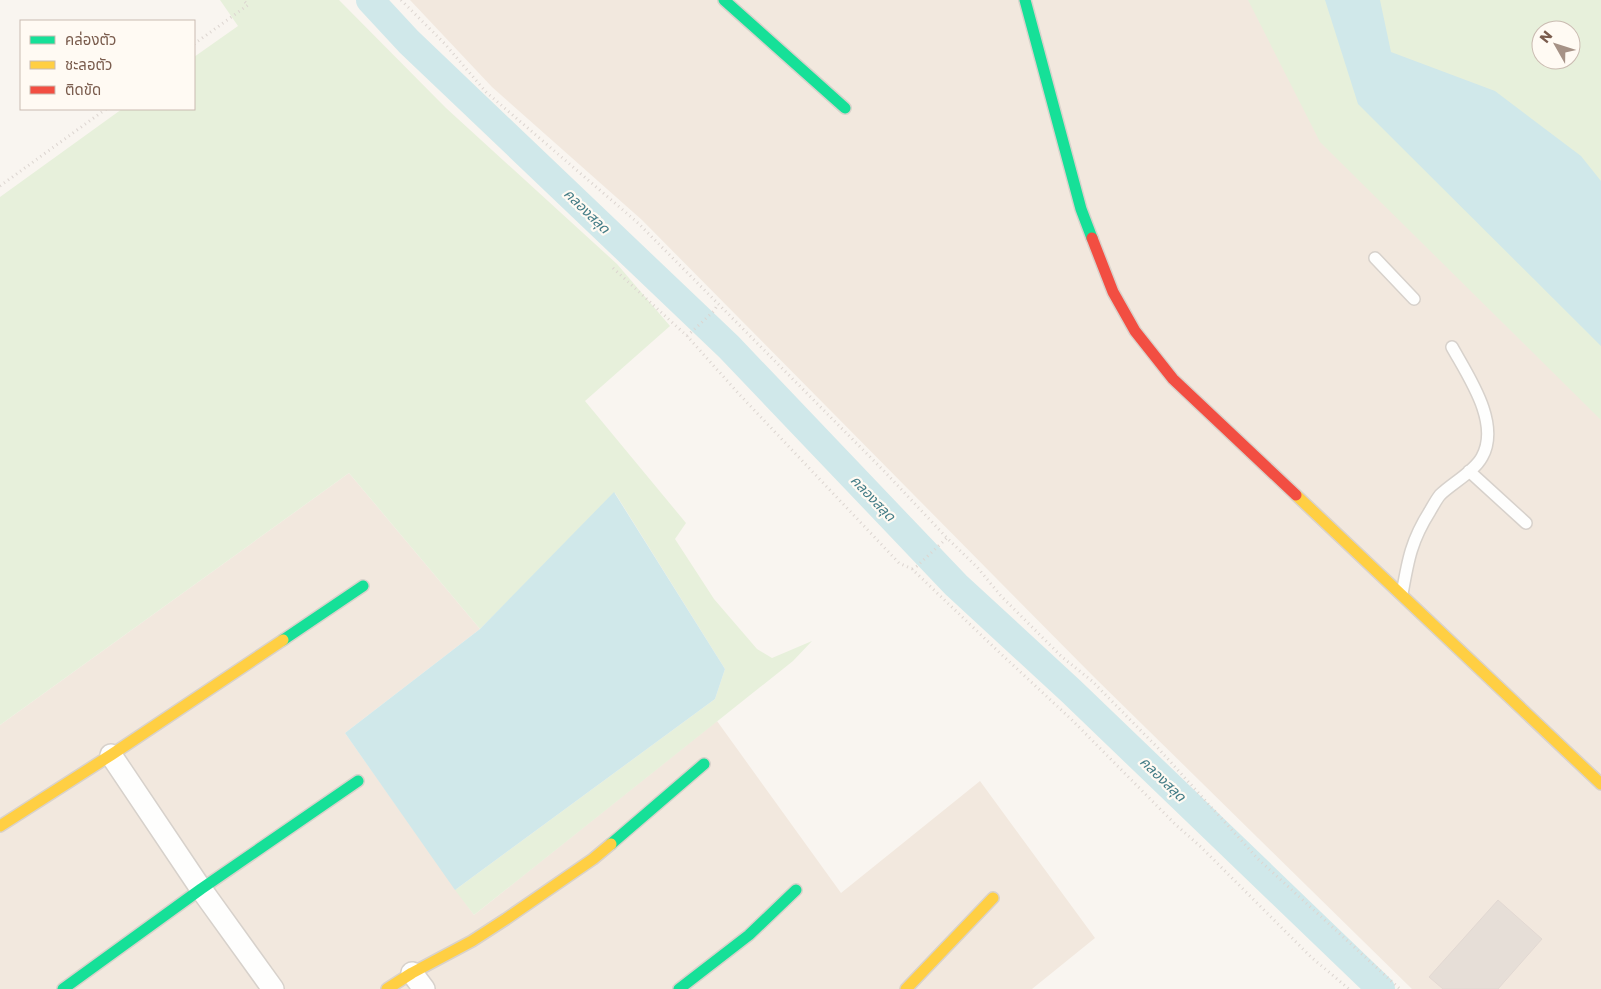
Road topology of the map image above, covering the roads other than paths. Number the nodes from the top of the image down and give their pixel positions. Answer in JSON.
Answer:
{"nodes":[{"id":1,"x":724,"y":0,"type":"edge"},
{"id":2,"x":1025,"y":0,"type":"edge"},
{"id":3,"x":845,"y":108,"type":"dead end"},
{"id":4,"x":1375,"y":258,"type":"dead end"},
{"id":5,"x":1414,"y":299,"type":"dead end"},
{"id":6,"x":1452,"y":347,"type":"dead end"},
{"id":7,"x":1469,"y":471,"type":"junction"},
{"id":8,"x":1526,"y":523,"type":"dead end"},
{"id":9,"x":363,"y":586,"type":"dead end"},
{"id":10,"x":1402,"y":596,"type":"junction"},
{"id":11,"x":112,"y":755,"type":"junction"},
{"id":12,"x":704,"y":764,"type":"dead end"},
{"id":13,"x":358,"y":781,"type":"dead end"},
{"id":14,"x":1601,"y":784,"type":"edge"},
{"id":15,"x":0,"y":826,"type":"edge"},
{"id":16,"x":201,"y":889,"type":"junction"},
{"id":17,"x":796,"y":890,"type":"dead end"},
{"id":18,"x":993,"y":898,"type":"dead end"},
{"id":19,"x":418,"y":981,"type":"edge"},
{"id":20,"x":63,"y":989,"type":"edge"},
{"id":21,"x":272,"y":989,"type":"edge"},
{"id":22,"x":387,"y":989,"type":"edge"},
{"id":23,"x":679,"y":989,"type":"edge"},
{"id":24,"x":906,"y":989,"type":"edge"}],
"edges":[{"from":1,"to":3,"type":"street"},
{"from":2,"to":10,"type":"street"},
{"from":4,"to":5,"type":"lane"},
{"from":6,"to":7,"type":"lane"},
{"from":7,"to":8,"type":"lane"},
{"from":7,"to":10,"type":"lane"},
{"from":9,"to":11,"type":"street"},
{"from":10,"to":14,"type":"street"},
{"from":11,"to":15,"type":"street"},
{"from":11,"to":16,"type":"street"},
{"from":12,"to":19,"type":"street"},
{"from":13,"to":16,"type":"street"},
{"from":16,"to":20,"type":"street"},
{"from":16,"to":21,"type":"street"},
{"from":17,"to":23,"type":"street"},
{"from":18,"to":24,"type":"street"},
{"from":19,"to":22,"type":"street"}]}
